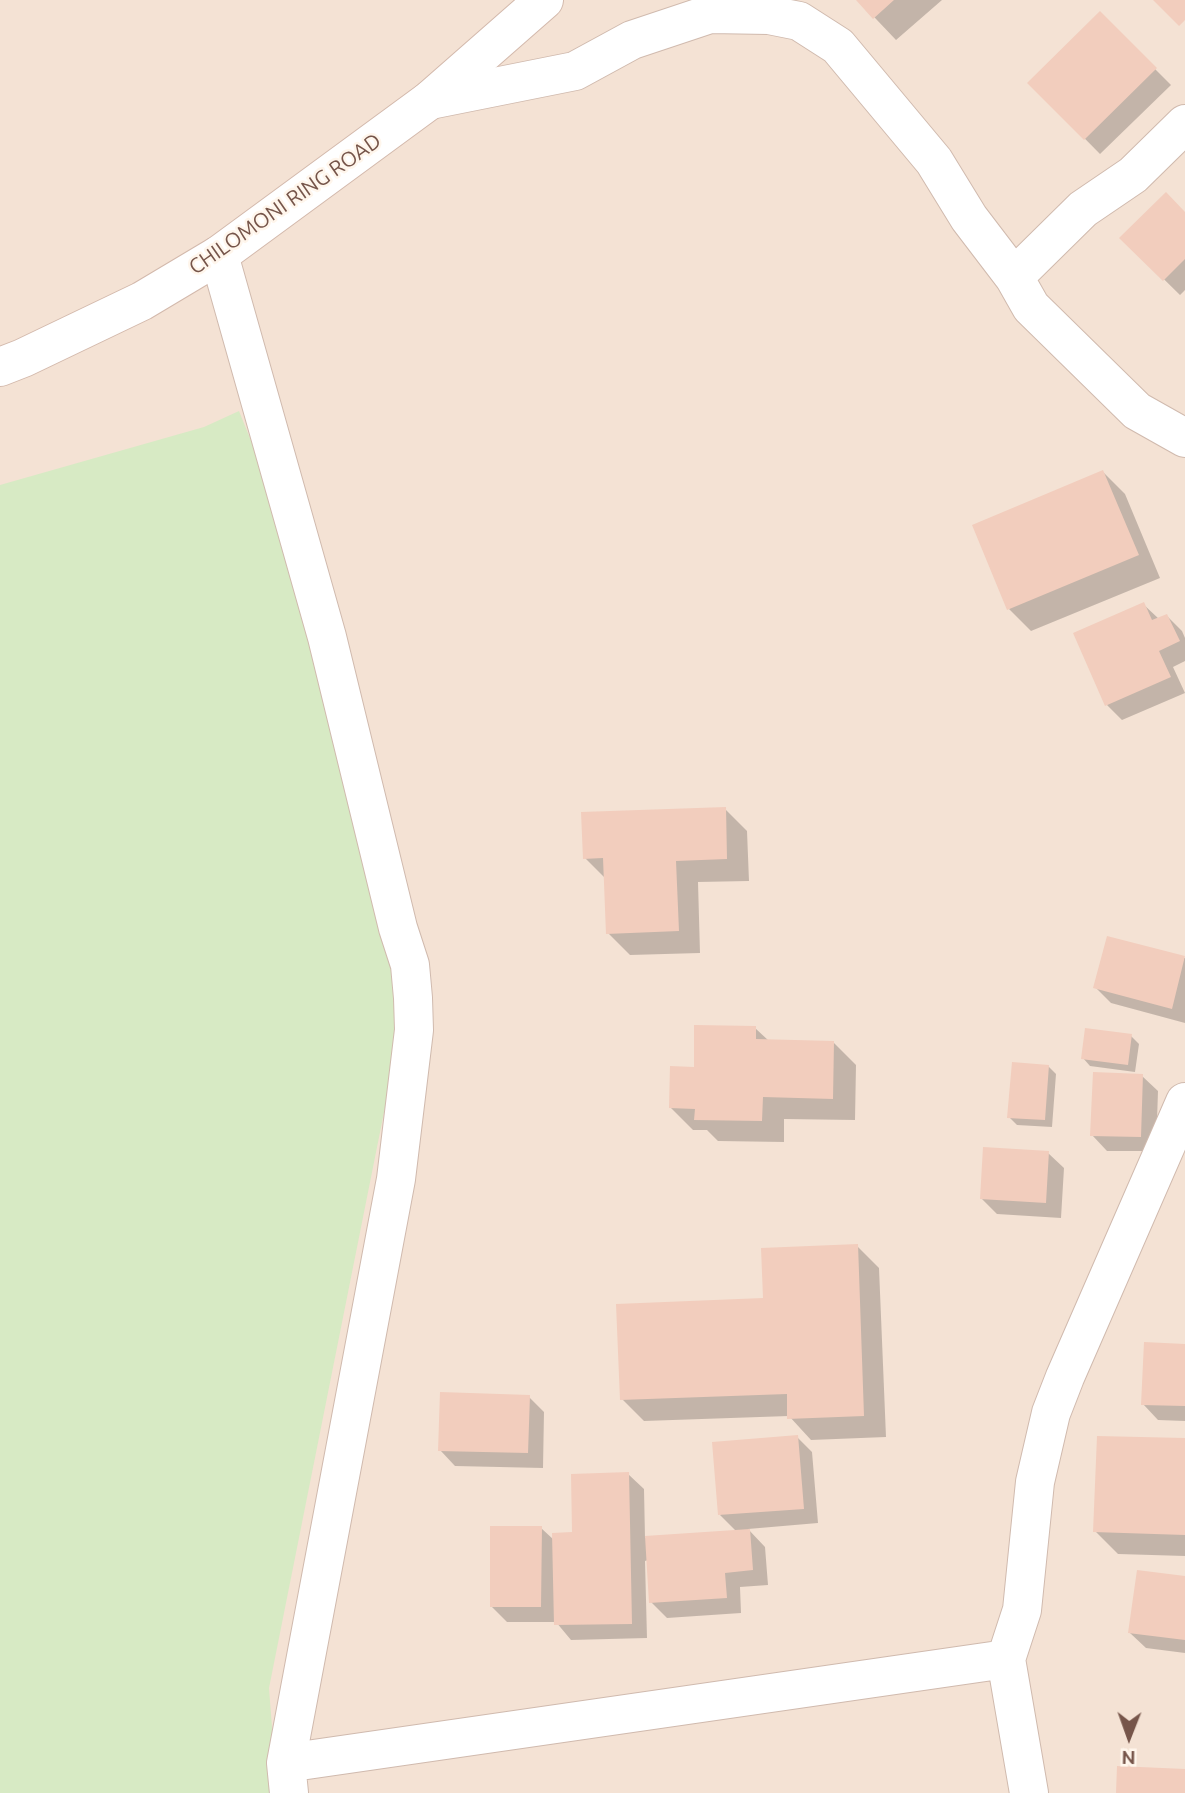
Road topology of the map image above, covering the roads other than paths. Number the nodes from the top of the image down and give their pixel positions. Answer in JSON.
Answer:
{"nodes":[{"id":1,"x":544,"y":0,"type":"edge"},
{"id":2,"x":430,"y":100,"type":"junction"},
{"id":3,"x":1185,"y":124,"type":"edge"},
{"id":4,"x":219,"y":255,"type":"junction"},
{"id":5,"x":1014,"y":277,"type":"junction"},
{"id":6,"x":0,"y":367,"type":"edge"},
{"id":7,"x":1185,"y":438,"type":"edge"},
{"id":8,"x":1185,"y":1102,"type":"edge"},
{"id":9,"x":1006,"y":1659,"type":"junction"},
{"id":10,"x":288,"y":1778,"type":"edge"},
{"id":11,"x":1029,"y":1793,"type":"edge"}],
"edges":[{"from":1,"to":2,"type":"street","name":"CHILOMONI RING ROAD"},
{"from":2,"to":4,"type":"street","name":"CHILOMONI RING ROAD"},
{"from":2,"to":5,"type":"street"},
{"from":3,"to":5,"type":"street"},
{"from":4,"to":6,"type":"street","name":"CHILOMONI RING ROAD"},
{"from":4,"to":10,"type":"street"},
{"from":5,"to":7,"type":"street"},
{"from":8,"to":9,"type":"street"},
{"from":9,"to":10,"type":"street"},
{"from":9,"to":11,"type":"street"}]}
